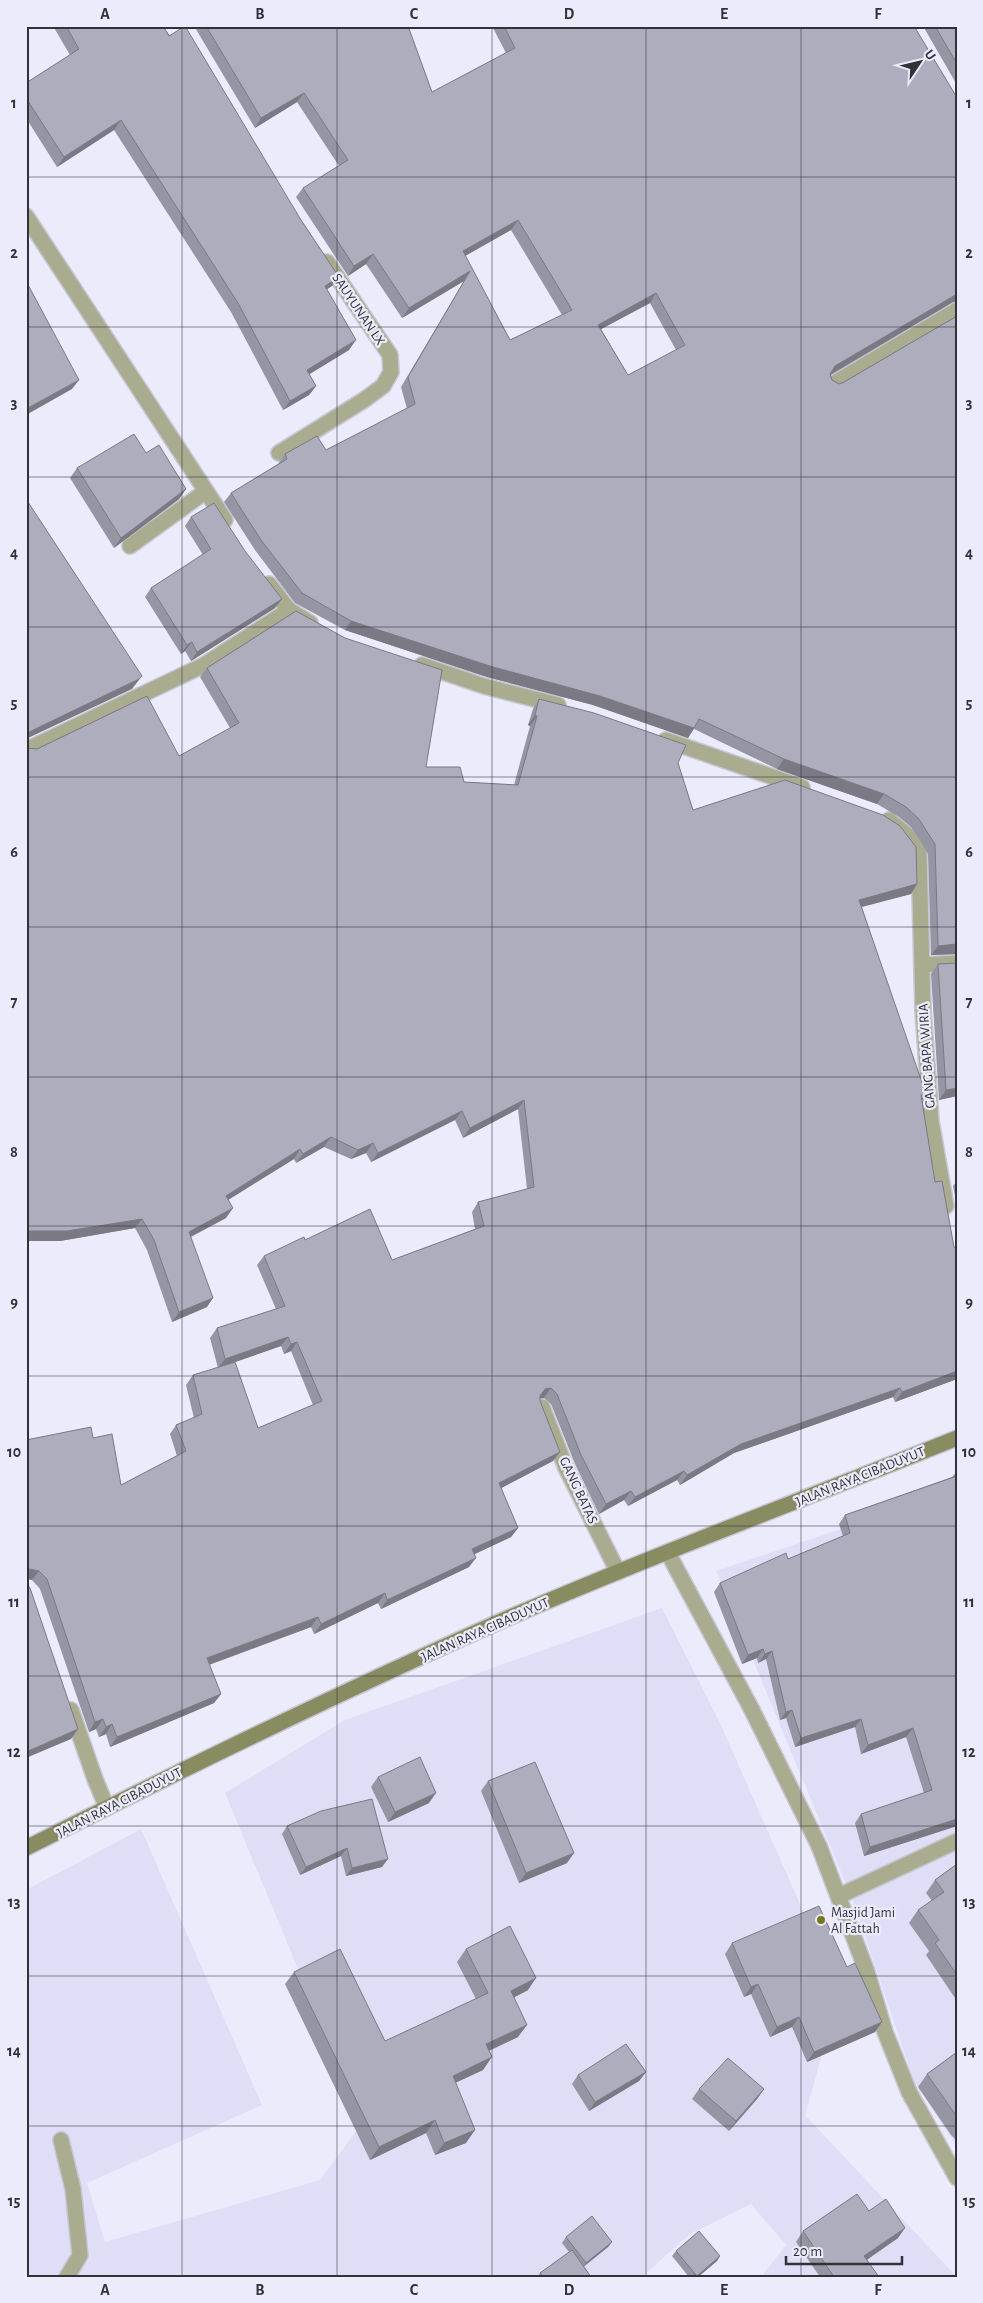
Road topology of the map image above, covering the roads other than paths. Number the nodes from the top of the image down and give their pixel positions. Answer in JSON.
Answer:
{"nodes":[{"id":1,"x":26,"y":216,"type":"edge"},
{"id":2,"x":319,"y":249,"type":"edge"},
{"id":3,"x":957,"y":310,"type":"edge"},
{"id":4,"x":833,"y":384,"type":"edge"},
{"id":5,"x":279,"y":452,"type":"dead end"},
{"id":6,"x":206,"y":491,"type":"junction"},
{"id":7,"x":232,"y":531,"type":"edge"},
{"id":8,"x":130,"y":546,"type":"edge"},
{"id":9,"x":259,"y":571,"type":"edge"},
{"id":10,"x":289,"y":610,"type":"junction"},
{"id":11,"x":325,"y":631,"type":"edge"},
{"id":12,"x":404,"y":659,"type":"edge"},
{"id":13,"x":571,"y":709,"type":"edge"},
{"id":14,"x":655,"y":736,"type":"edge"},
{"id":15,"x":26,"y":750,"type":"edge"},
{"id":16,"x":819,"y":793,"type":"edge"},
{"id":17,"x":873,"y":812,"type":"edge"},
{"id":18,"x":957,"y":963,"type":"edge"},
{"id":19,"x":922,"y":965,"type":"junction"},
{"id":20,"x":950,"y":1225,"type":"edge"},
{"id":21,"x":542,"y":1407,"type":"edge"},
{"id":22,"x":957,"y":1438,"type":"edge"},
{"id":23,"x":668,"y":1553,"type":"junction"},
{"id":24,"x":618,"y":1572,"type":"junction"},
{"id":25,"x":66,"y":1695,"type":"edge"},
{"id":26,"x":107,"y":1808,"type":"junction"},
{"id":27,"x":957,"y":1841,"type":"edge"},
{"id":28,"x":26,"y":1848,"type":"edge"},
{"id":29,"x":839,"y":1896,"type":"junction"},
{"id":30,"x":61,"y":2140,"type":"dead end"},
{"id":31,"x":957,"y":2178,"type":"edge"},
{"id":32,"x":67,"y":2277,"type":"edge"}],
"edges":[{"from":1,"to":6,"type":"street"},
{"from":2,"to":5,"type":"street","name":"SAUYUNAN LX"},
{"from":3,"to":4,"type":"street"},
{"from":6,"to":7,"type":"street"},
{"from":6,"to":8,"type":"street"},
{"from":9,"to":10,"type":"street"},
{"from":10,"to":11,"type":"street"},
{"from":10,"to":15,"type":"street"},
{"from":12,"to":13,"type":"street"},
{"from":14,"to":16,"type":"street"},
{"from":17,"to":19,"type":"street","name":"GANG BAPA WIRIA"},
{"from":18,"to":19,"type":"street"},
{"from":19,"to":20,"type":"street","name":"GANG BAPA WIRIA"},
{"from":21,"to":24,"type":"street","name":"GANG BATAS"},
{"from":22,"to":23,"type":"main road","name":"JALAN RAYA CIBADUYUT"},
{"from":23,"to":24,"type":"main road","name":"JALAN RAYA CIBADUYUT"},
{"from":23,"to":29,"type":"street"},
{"from":24,"to":26,"type":"main road","name":"JALAN RAYA CIBADUYUT"},
{"from":25,"to":26,"type":"street"},
{"from":26,"to":28,"type":"main road","name":"JALAN RAYA CIBADUYUT"},
{"from":27,"to":29,"type":"street"},
{"from":29,"to":31,"type":"street"},
{"from":30,"to":32,"type":"street"}]}
